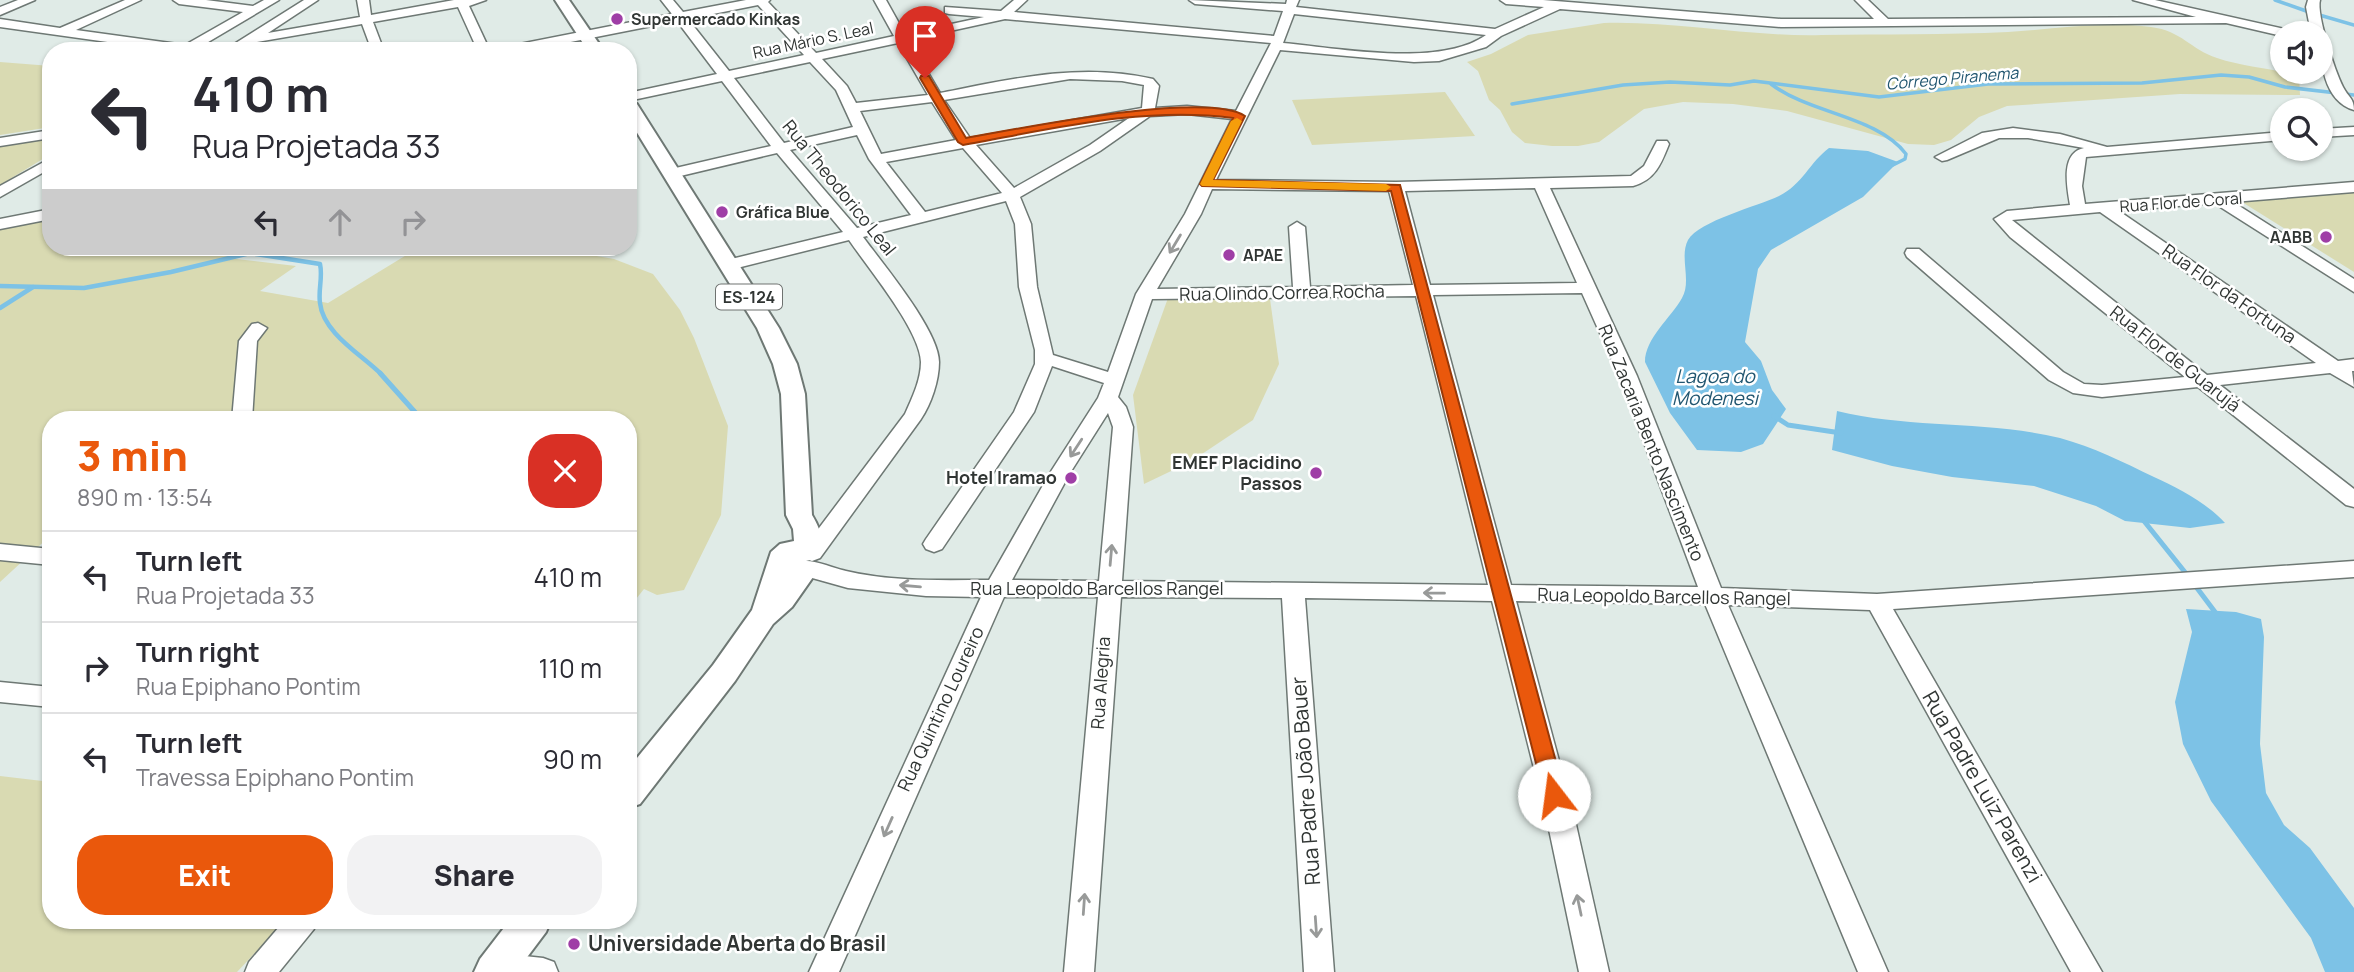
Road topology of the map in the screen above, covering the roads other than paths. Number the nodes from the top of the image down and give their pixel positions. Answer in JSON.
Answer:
{"nodes":[{"id":1,"x":29,"y":0,"type":"edge"},
{"id":2,"x":135,"y":0,"type":"edge"},
{"id":3,"x":179,"y":0,"type":"edge"},
{"id":4,"x":273,"y":0,"type":"edge"},
{"id":5,"x":312,"y":0,"type":"edge"},
{"id":6,"x":363,"y":0,"type":"edge"},
{"id":7,"x":480,"y":0,"type":"edge"},
{"id":8,"x":562,"y":0,"type":"edge"},
{"id":9,"x":667,"y":0,"type":"edge"},
{"id":10,"x":761,"y":0,"type":"edge"},
{"id":11,"x":880,"y":0,"type":"edge"},
{"id":12,"x":1020,"y":0,"type":"edge"},
{"id":13,"x":1195,"y":0,"type":"edge"},
{"id":14,"x":1506,"y":0,"type":"edge"},
{"id":15,"x":1861,"y":0,"type":"edge"},
{"id":16,"x":2139,"y":0,"type":"edge"},
{"id":17,"x":2314,"y":0,"type":"edge"},
{"id":18,"x":461,"y":2,"type":"edge"},
{"id":19,"x":1559,"y":3,"type":"edge"},
{"id":20,"x":1291,"y":6,"type":"edge"},
{"id":21,"x":254,"y":10,"type":"junction"},
{"id":22,"x":949,"y":10,"type":"dead end"},
{"id":23,"x":1612,"y":10,"type":"junction"},
{"id":24,"x":0,"y":11,"type":"edge"},
{"id":25,"x":1004,"y":15,"type":"junction"},
{"id":26,"x":1538,"y":16,"type":"junction"},
{"id":27,"x":681,"y":17,"type":"junction"},
{"id":28,"x":366,"y":19,"type":"junction"},
{"id":29,"x":2224,"y":20,"type":"junction"},
{"id":30,"x":2316,"y":21,"type":"edge"},
{"id":31,"x":0,"y":23,"type":"edge"},
{"id":32,"x":1886,"y":23,"type":"junction"},
{"id":33,"x":63,"y":30,"type":"junction"},
{"id":34,"x":2270,"y":30,"type":"edge"},
{"id":35,"x":1497,"y":33,"type":"junction"},
{"id":36,"x":277,"y":34,"type":"junction"},
{"id":37,"x":587,"y":35,"type":"junction"},
{"id":38,"x":904,"y":38,"type":"junction"},
{"id":39,"x":246,"y":40,"type":"junction"},
{"id":40,"x":136,"y":42,"type":"edge"},
{"id":41,"x":199,"y":42,"type":"edge"},
{"id":42,"x":243,"y":42,"type":"edge"},
{"id":43,"x":278,"y":42,"type":"edge"},
{"id":44,"x":375,"y":42,"type":"edge"},
{"id":45,"x":480,"y":42,"type":"edge"},
{"id":46,"x":550,"y":42,"type":"edge"},
{"id":47,"x":591,"y":42,"type":"edge"},
{"id":48,"x":1277,"y":43,"type":"junction"},
{"id":49,"x":816,"y":57,"type":"junction"},
{"id":50,"x":725,"y":77,"type":"junction"},
{"id":51,"x":2333,"y":81,"type":"edge"},
{"id":52,"x":637,"y":95,"type":"edge"},
{"id":53,"x":936,"y":98,"type":"junction"},
{"id":54,"x":2348,"y":102,"type":"edge"},
{"id":55,"x":853,"y":108,"type":"junction"},
{"id":56,"x":1148,"y":111,"type":"junction"},
{"id":57,"x":1240,"y":116,"type":"junction"},
{"id":58,"x":637,"y":118,"type":"edge"},
{"id":59,"x":863,"y":129,"type":"junction"},
{"id":60,"x":2354,"y":131,"type":"edge"},
{"id":61,"x":2333,"y":133,"type":"edge"},
{"id":62,"x":42,"y":135,"type":"edge"},
{"id":63,"x":2270,"y":137,"type":"edge"},
{"id":64,"x":0,"y":142,"type":"edge"},
{"id":65,"x":963,"y":142,"type":"junction"},
{"id":66,"x":1662,"y":144,"type":"dead end"},
{"id":67,"x":780,"y":148,"type":"junction"},
{"id":68,"x":2101,"y":149,"type":"junction"},
{"id":69,"x":1942,"y":157,"type":"dead end"},
{"id":70,"x":876,"y":159,"type":"junction"},
{"id":71,"x":42,"y":167,"type":"edge"},
{"id":72,"x":671,"y":173,"type":"junction"},
{"id":73,"x":1206,"y":184,"type":"junction"},
{"id":74,"x":1541,"y":185,"type":"junction"},
{"id":75,"x":1396,"y":187,"type":"junction"},
{"id":76,"x":2354,"y":187,"type":"edge"},
{"id":77,"x":0,"y":192,"type":"edge"},
{"id":78,"x":1012,"y":195,"type":"junction"},
{"id":79,"x":2219,"y":200,"type":"junction"},
{"id":80,"x":2103,"y":207,"type":"junction"},
{"id":81,"x":2078,"y":208,"type":"junction"},
{"id":82,"x":42,"y":216,"type":"edge"},
{"id":83,"x":2007,"y":216,"type":"joint"},
{"id":84,"x":921,"y":218,"type":"junction"},
{"id":85,"x":0,"y":224,"type":"edge"},
{"id":86,"x":1297,"y":227,"type":"dead end"},
{"id":87,"x":854,"y":234,"type":"junction"},
{"id":88,"x":1913,"y":253,"type":"dead end"},
{"id":89,"x":729,"y":265,"type":"junction"},
{"id":90,"x":2354,"y":287,"type":"edge"},
{"id":91,"x":1586,"y":288,"type":"junction"},
{"id":92,"x":1302,"y":292,"type":"junction"},
{"id":93,"x":1423,"y":292,"type":"junction"},
{"id":94,"x":1146,"y":294,"type":"junction"},
{"id":95,"x":258,"y":328,"type":"dead end"},
{"id":96,"x":1045,"y":358,"type":"junction"},
{"id":97,"x":2354,"y":365,"type":"edge"},
{"id":98,"x":2334,"y":367,"type":"junction"},
{"id":99,"x":2354,"y":381,"type":"edge"},
{"id":100,"x":2204,"y":382,"type":"junction"},
{"id":101,"x":1111,"y":389,"type":"junction"},
{"id":102,"x":243,"y":411,"type":"edge"},
{"id":103,"x":2354,"y":500,"type":"edge"},
{"id":104,"x":934,"y":544,"type":"dead end"},
{"id":105,"x":0,"y":551,"type":"edge"},
{"id":106,"x":42,"y":556,"type":"edge"},
{"id":107,"x":803,"y":562,"type":"junction"},
{"id":108,"x":2354,"y":569,"type":"edge"},
{"id":109,"x":987,"y":587,"type":"junction"},
{"id":110,"x":1108,"y":590,"type":"junction"},
{"id":111,"x":1293,"y":590,"type":"junction"},
{"id":112,"x":1502,"y":594,"type":"junction"},
{"id":113,"x":1713,"y":596,"type":"junction"},
{"id":114,"x":1877,"y":602,"type":"junction"},
{"id":115,"x":764,"y":616,"type":"joint"},
{"id":116,"x":0,"y":691,"type":"edge"},
{"id":117,"x":42,"y":696,"type":"edge"},
{"id":118,"x":637,"y":776,"type":"edge"},
{"id":119,"x":296,"y":929,"type":"edge"},
{"id":120,"x":526,"y":929,"type":"edge"},
{"id":121,"x":495,"y":970,"type":"edge"},
{"id":122,"x":260,"y":972,"type":"edge"},
{"id":123,"x":543,"y":972,"type":"edge"},
{"id":124,"x":824,"y":972,"type":"edge"},
{"id":125,"x":1079,"y":972,"type":"edge"},
{"id":126,"x":1319,"y":972,"type":"edge"},
{"id":127,"x":1594,"y":972,"type":"edge"},
{"id":128,"x":1873,"y":972,"type":"edge"},
{"id":129,"x":2087,"y":972,"type":"edge"}],
"edges":[{"from":1,"to":24,"type":"street"},
{"from":2,"to":33,"type":"street"},
{"from":3,"to":21,"type":"street"},
{"from":4,"to":21,"type":"street"},
{"from":5,"to":39,"type":"street"},
{"from":6,"to":28,"type":"street"},
{"from":7,"to":18,"type":"street"},
{"from":8,"to":37,"type":"main road"},
{"from":9,"to":27,"type":"street","name":"Rua Theodorico Leal"},
{"from":10,"to":27,"type":"street"},
{"from":10,"to":49,"type":"street"},
{"from":11,"to":38,"type":"street"},
{"from":12,"to":25,"type":"street"},
{"from":13,"to":20,"type":"street"},
{"from":14,"to":19,"type":"street"},
{"from":15,"to":32,"type":"street"},
{"from":16,"to":29,"type":"street"},
{"from":17,"to":30,"type":"street"},
{"from":18,"to":28,"type":"street"},
{"from":18,"to":45,"type":"street"},
{"from":19,"to":23,"type":"street"},
{"from":19,"to":26,"type":"street"},
{"from":20,"to":35,"type":"street"},
{"from":20,"to":48,"type":"street","name":"Rua Quintino Loureiro"},
{"from":21,"to":41,"type":"street"},
{"from":22,"to":25,"type":"street"},
{"from":23,"to":26,"type":"street"},
{"from":23,"to":32,"type":"street"},
{"from":25,"to":38,"type":"street","name":"Rua Mário S. Leal"},
{"from":25,"to":48,"type":"street"},
{"from":26,"to":35,"type":"street"},
{"from":27,"to":37,"type":"street"},
{"from":27,"to":50,"type":"street","name":"Rua Theodorico Leal"},
{"from":28,"to":36,"type":"street"},
{"from":28,"to":44,"type":"street"},
{"from":29,"to":32,"type":"street"},
{"from":29,"to":34,"type":"street"},
{"from":31,"to":33,"type":"street"},
{"from":33,"to":40,"type":"street"},
{"from":35,"to":48,"type":"street"},
{"from":36,"to":39,"type":"street"},
{"from":36,"to":43,"type":"street"},
{"from":37,"to":46,"type":"street"},
{"from":37,"to":47,"type":"main road"},
{"from":38,"to":49,"type":"street","name":"Rua Mário S. Leal"},
{"from":38,"to":53,"type":"street"},
{"from":39,"to":42,"type":"street"},
{"from":48,"to":57,"type":"street","name":"Rua Quintino Loureiro"},
{"from":49,"to":50,"type":"street","name":"Rua Mário S. Leal"},
{"from":49,"to":55,"type":"street"},
{"from":50,"to":52,"type":"street","name":"Rua Mário S. Leal"},
{"from":50,"to":67,"type":"street","name":"Rua Theodorico Leal"},
{"from":51,"to":54,"type":"street"},
{"from":53,"to":55,"type":"street"},
{"from":53,"to":56,"type":"street"},
{"from":53,"to":65,"type":"street"},
{"from":55,"to":59,"type":"street"},
{"from":56,"to":57,"type":"street"},
{"from":56,"to":65,"type":"street"},
{"from":56,"to":78,"type":"street"},
{"from":57,"to":73,"type":"street","name":"Rua Quintino Loureiro"},
{"from":58,"to":72,"type":"main road","number":"ES-124"},
{"from":59,"to":67,"type":"street"},
{"from":59,"to":70,"type":"street"},
{"from":60,"to":61,"type":"street"},
{"from":62,"to":64,"type":"street"},
{"from":63,"to":68,"type":"street"},
{"from":65,"to":70,"type":"street"},
{"from":65,"to":78,"type":"street"},
{"from":66,"to":74,"type":"street"},
{"from":67,"to":72,"type":"street"},
{"from":67,"to":87,"type":"street","name":"Rua Theodorico Leal"},
{"from":68,"to":69,"type":"street"},
{"from":68,"to":81,"type":"street"},
{"from":70,"to":84,"type":"street"},
{"from":71,"to":77,"type":"street"},
{"from":72,"to":89,"type":"main road","number":"ES-124"},
{"from":73,"to":75,"type":"street"},
{"from":73,"to":94,"type":"street","name":"Rua Quintino Loureiro","one_way":true},
{"from":74,"to":75,"type":"street"},
{"from":74,"to":91,"type":"street","name":"Rua Zacaria Bento Nascimento"},
{"from":75,"to":93,"type":"street"},
{"from":76,"to":79,"type":"street","name":"Rua Flor de Coral"},
{"from":78,"to":84,"type":"street"},
{"from":78,"to":96,"type":"street"},
{"from":79,"to":80,"type":"street","name":"Rua Flor de Coral"},
{"from":79,"to":90,"type":"street"},
{"from":80,"to":81,"type":"street","name":"Rua Flor de Coral"},
{"from":80,"to":98,"type":"street","name":"Rua Flor da Fortuna"},
{"from":81,"to":83,"type":"street","name":"Rua Flor de Coral"},
{"from":82,"to":85,"type":"street"},
{"from":83,"to":100,"type":"street","name":"Rua Flor de Guarujá"},
{"from":84,"to":87,"type":"street"},
{"from":86,"to":92,"type":"street"},
{"from":87,"to":89,"type":"street"},
{"from":87,"to":107,"type":"street","name":"Rua Theodorico Leal"},
{"from":88,"to":100,"type":"street"},
{"from":89,"to":107,"type":"main road","number":"ES-124"},
{"from":91,"to":93,"type":"street","name":"Rua Olindo Correa Rocha"},
{"from":91,"to":113,"type":"street","name":"Rua Zacaria Bento Nascimento"},
{"from":92,"to":93,"type":"street","name":"Rua Olindo Correa Rocha"},
{"from":92,"to":94,"type":"street","name":"Rua Olindo Correa Rocha"},
{"from":93,"to":112,"type":"street"},
{"from":94,"to":101,"type":"street","name":"Rua Quintino Loureiro"},
{"from":95,"to":102,"type":"street"},
{"from":96,"to":101,"type":"street"},
{"from":96,"to":104,"type":"street"},
{"from":97,"to":98,"type":"street"},
{"from":98,"to":99,"type":"street","name":"Rua Flor da Fortuna"},
{"from":98,"to":100,"type":"street"},
{"from":100,"to":103,"type":"street","name":"Rua Flor de Guarujá"},
{"from":101,"to":109,"type":"street","name":"Rua Quintino Loureiro","one_way":true},
{"from":110,"to":101,"type":"street","name":"Rua Alegria","one_way":true},
{"from":105,"to":106,"type":"street"},
{"from":109,"to":107,"type":"street","name":"Rua Leopoldo Barcellos Rangel","one_way":true},
{"from":107,"to":115,"type":"main road","number":"ES-124"},
{"from":108,"to":114,"type":"street","name":"Rua Leopoldo Barcellos Rangel"},
{"from":109,"to":110,"type":"street","name":"Rua Leopoldo Barcellos Rangel"},
{"from":109,"to":124,"type":"street","name":"Rua Quintino Loureiro","one_way":true},
{"from":110,"to":111,"type":"street","name":"Rua Leopoldo Barcellos Rangel"},
{"from":125,"to":110,"type":"street","name":"Rua Alegria","one_way":true},
{"from":112,"to":111,"type":"street","name":"Rua Leopoldo Barcellos Rangel","one_way":true},
{"from":111,"to":126,"type":"street","name":"Rua Padre João Bauer","one_way":true},
{"from":112,"to":113,"type":"street","name":"Rua Leopoldo Barcellos Rangel"},
{"from":127,"to":112,"type":"street","one_way":true},
{"from":113,"to":114,"type":"street","name":"Rua Leopoldo Barcellos Rangel"},
{"from":113,"to":128,"type":"street","name":"Rua Zacaria Bento Nascimento"},
{"from":114,"to":129,"type":"street","name":"Rua Padre Luiz Parenzi"},
{"from":115,"to":118,"type":"main road","number":"ES-124"},
{"from":116,"to":117,"type":"street"},
{"from":119,"to":122,"type":"street"},
{"from":120,"to":121,"type":"main road"},
{"from":121,"to":123,"type":"street"}]}
